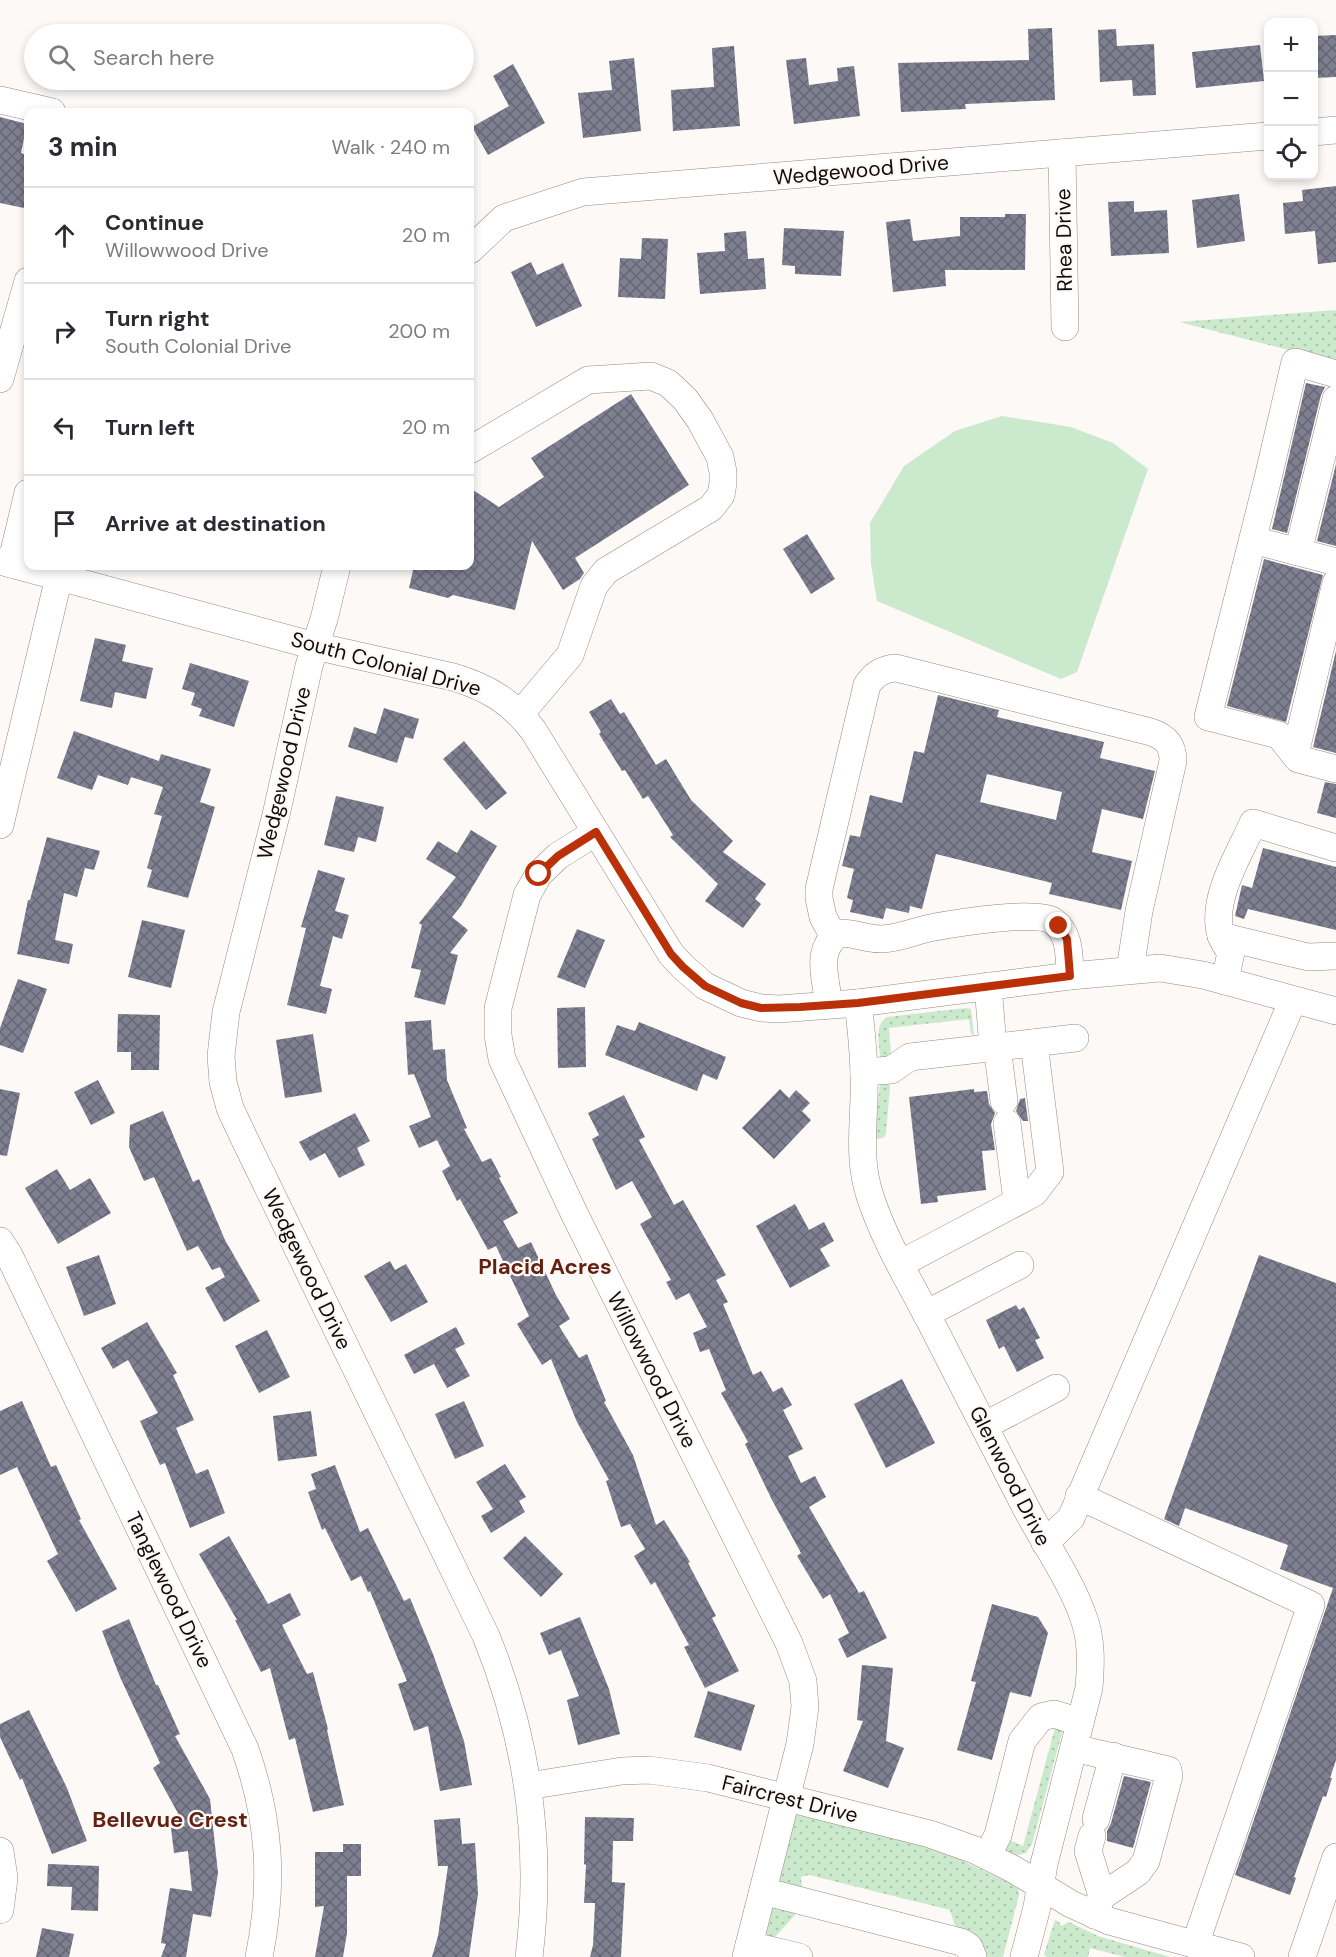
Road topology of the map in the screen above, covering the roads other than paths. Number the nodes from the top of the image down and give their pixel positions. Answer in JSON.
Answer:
{"nodes":[{"id":1,"x":0,"y":100,"type":"edge"},
{"id":2,"x":35,"y":108,"type":"edge"},
{"id":3,"x":1336,"y":130,"type":"edge"},
{"id":4,"x":1318,"y":132,"type":"edge"},
{"id":5,"x":1264,"y":136,"type":"edge"},
{"id":6,"x":1062,"y":153,"type":"junction"},
{"id":7,"x":474,"y":246,"type":"edge"},
{"id":8,"x":24,"y":295,"type":"edge"},
{"id":9,"x":1065,"y":327,"type":"dead end"},
{"id":10,"x":1336,"y":374,"type":"edge"},
{"id":11,"x":0,"y":379,"type":"edge"},
{"id":12,"x":1336,"y":399,"type":"edge"},
{"id":13,"x":474,"y":448,"type":"edge"},
{"id":14,"x":24,"y":505,"type":"edge"},
{"id":15,"x":1252,"y":540,"type":"junction"},
{"id":16,"x":1298,"y":552,"type":"junction"},
{"id":17,"x":1336,"y":562,"type":"edge"},
{"id":18,"x":5,"y":563,"type":"edge"},
{"id":19,"x":24,"y":568,"type":"edge"},
{"id":20,"x":32,"y":570,"type":"edge"},
{"id":21,"x":336,"y":570,"type":"edge"},
{"id":22,"x":59,"y":577,"type":"junction"},
{"id":23,"x":1336,"y":583,"type":"edge"},
{"id":24,"x":315,"y":646,"type":"junction"},
{"id":25,"x":520,"y":713,"type":"junction"},
{"id":26,"x":1294,"y":754,"type":"junction"},
{"id":27,"x":1336,"y":769,"type":"edge"},
{"id":28,"x":0,"y":825,"type":"edge"},
{"id":29,"x":596,"y":832,"type":"junction"},
{"id":30,"x":1336,"y":848,"type":"edge"},
{"id":31,"x":1221,"y":936,"type":"junction"},
{"id":32,"x":834,"y":937,"type":"junction"},
{"id":33,"x":1336,"y":956,"type":"edge"},
{"id":34,"x":1130,"y":970,"type":"junction"},
{"id":35,"x":1070,"y":976,"type":"junction"},
{"id":36,"x":1225,"y":981,"type":"junction"},
{"id":37,"x":988,"y":986,"type":"junction"},
{"id":38,"x":1293,"y":1000,"type":"junction"},
{"id":39,"x":858,"y":1003,"type":"junction"},
{"id":40,"x":829,"y":1004,"type":"junction"},
{"id":41,"x":1336,"y":1011,"type":"edge"},
{"id":42,"x":1075,"y":1038,"type":"dead end"},
{"id":43,"x":1034,"y":1043,"type":"junction"},
{"id":44,"x":995,"y":1046,"type":"junction"},
{"id":45,"x":864,"y":1072,"type":"junction"},
{"id":46,"x":1017,"y":1201,"type":"junction"},
{"id":47,"x":0,"y":1241,"type":"edge"},
{"id":48,"x":900,"y":1264,"type":"junction"},
{"id":49,"x":1020,"y":1265,"type":"dead end"},
{"id":50,"x":926,"y":1314,"type":"junction"},
{"id":51,"x":1056,"y":1388,"type":"dead end"},
{"id":52,"x":984,"y":1426,"type":"junction"},
{"id":53,"x":1079,"y":1496,"type":"junction"},
{"id":54,"x":1045,"y":1543,"type":"junction"},
{"id":55,"x":1080,"y":1722,"type":"junction"},
{"id":56,"x":1074,"y":1748,"type":"junction"},
{"id":57,"x":1113,"y":1756,"type":"junction"},
{"id":58,"x":528,"y":1786,"type":"junction"},
{"id":59,"x":786,"y":1797,"type":"junction"},
{"id":60,"x":0,"y":1851,"type":"edge"},
{"id":61,"x":987,"y":1856,"type":"junction"},
{"id":62,"x":1336,"y":1857,"type":"edge"},
{"id":63,"x":1040,"y":1887,"type":"junction"},
{"id":64,"x":763,"y":1891,"type":"junction"},
{"id":65,"x":1098,"y":1905,"type":"junction"},
{"id":66,"x":0,"y":1910,"type":"edge"},
{"id":67,"x":1195,"y":1945,"type":"junction"},
{"id":68,"x":747,"y":1951,"type":"edge"},
{"id":69,"x":259,"y":1957,"type":"edge"},
{"id":70,"x":529,"y":1957,"type":"edge"},
{"id":71,"x":799,"y":1957,"type":"edge"},
{"id":72,"x":973,"y":1957,"type":"edge"},
{"id":73,"x":1024,"y":1957,"type":"edge"},
{"id":74,"x":1241,"y":1957,"type":"edge"},
{"id":75,"x":1302,"y":1957,"type":"edge"}],
"edges":[{"from":1,"to":2,"type":"street"},
{"from":3,"to":4,"type":"street"},
{"from":5,"to":6,"type":"street","name":"Wedgewood Drive"},
{"from":6,"to":7,"type":"street","name":"Wedgewood Drive"},
{"from":6,"to":9,"type":"street","name":"Rhea Drive"},
{"from":8,"to":11,"type":"street"},
{"from":10,"to":15,"type":"street"},
{"from":12,"to":16,"type":"street"},
{"from":13,"to":25,"type":"street"},
{"from":14,"to":18,"type":"street"},
{"from":15,"to":16,"type":"street"},
{"from":15,"to":26,"type":"street"},
{"from":16,"to":17,"type":"street"},
{"from":18,"to":19,"type":"street","name":"South Colonial Drive"},
{"from":20,"to":22,"type":"street","name":"South Colonial Drive"},
{"from":21,"to":24,"type":"street","name":"Wedgewood Drive"},
{"from":22,"to":24,"type":"street","name":"South Colonial Drive"},
{"from":22,"to":28,"type":"street"},
{"from":23,"to":26,"type":"street"},
{"from":24,"to":25,"type":"street","name":"South Colonial Drive"},
{"from":24,"to":58,"type":"street","name":"Wedgewood Drive"},
{"from":25,"to":29,"type":"street","name":"South Colonial Drive"},
{"from":26,"to":27,"type":"street"},
{"from":29,"to":40,"type":"street","name":"South Colonial Drive"},
{"from":29,"to":59,"type":"street","name":"Willowwood Drive"},
{"from":30,"to":31,"type":"street"},
{"from":31,"to":33,"type":"street"},
{"from":31,"to":36,"type":"street"},
{"from":32,"to":34,"type":"street"},
{"from":32,"to":35,"type":"street"},
{"from":32,"to":40,"type":"street"},
{"from":34,"to":35,"type":"street","name":"South Colonial Drive"},
{"from":34,"to":36,"type":"street","name":"South Colonial Drive"},
{"from":35,"to":37,"type":"street","name":"South Colonial Drive"},
{"from":36,"to":38,"type":"street","name":"South Colonial Drive"},
{"from":37,"to":39,"type":"street","name":"South Colonial Drive"},
{"from":37,"to":44,"type":"street"},
{"from":38,"to":41,"type":"street","name":"South Colonial Drive"},
{"from":38,"to":53,"type":"street"},
{"from":39,"to":40,"type":"street","name":"South Colonial Drive"},
{"from":39,"to":45,"type":"street","name":"Glenwood Drive"},
{"from":42,"to":43,"type":"street"},
{"from":43,"to":44,"type":"street"},
{"from":43,"to":46,"type":"street"},
{"from":44,"to":45,"type":"street"},
{"from":44,"to":46,"type":"street"},
{"from":45,"to":48,"type":"street","name":"Glenwood Drive"},
{"from":46,"to":48,"type":"street"},
{"from":47,"to":69,"type":"street","name":"Tanglewood Drive"},
{"from":48,"to":50,"type":"street","name":"Glenwood Drive"},
{"from":49,"to":50,"type":"street"},
{"from":50,"to":52,"type":"street","name":"Glenwood Drive"},
{"from":51,"to":52,"type":"street"},
{"from":52,"to":54,"type":"street","name":"Glenwood Drive"},
{"from":53,"to":54,"type":"street"},
{"from":53,"to":67,"type":"street"},
{"from":54,"to":55,"type":"street","name":"Glenwood Drive"},
{"from":55,"to":56,"type":"street","name":"Glenwood Drive"},
{"from":55,"to":61,"type":"street"},
{"from":56,"to":57,"type":"street"},
{"from":56,"to":63,"type":"street","name":"Glenwood Drive"},
{"from":57,"to":65,"type":"street"},
{"from":57,"to":65,"type":"street"},
{"from":58,"to":59,"type":"street","name":"Faircrest Drive"},
{"from":58,"to":70,"type":"street","name":"Wedgewood Drive"},
{"from":59,"to":61,"type":"street","name":"Faircrest Drive"},
{"from":59,"to":64,"type":"street","name":"Willowwood Drive"},
{"from":60,"to":66,"type":"street"},
{"from":61,"to":63,"type":"street","name":"Faircrest Drive"},
{"from":62,"to":75,"type":"street"},
{"from":63,"to":65,"type":"street","name":"Faircrest Drive"},
{"from":63,"to":73,"type":"street","name":"Glenwood Drive"},
{"from":64,"to":68,"type":"street","name":"Willowwood Drive"},
{"from":64,"to":72,"type":"street"},
{"from":65,"to":67,"type":"street","name":"Faircrest Drive"},
{"from":67,"to":74,"type":"street","name":"Faircrest Drive"},
{"from":68,"to":71,"type":"street"}]}
